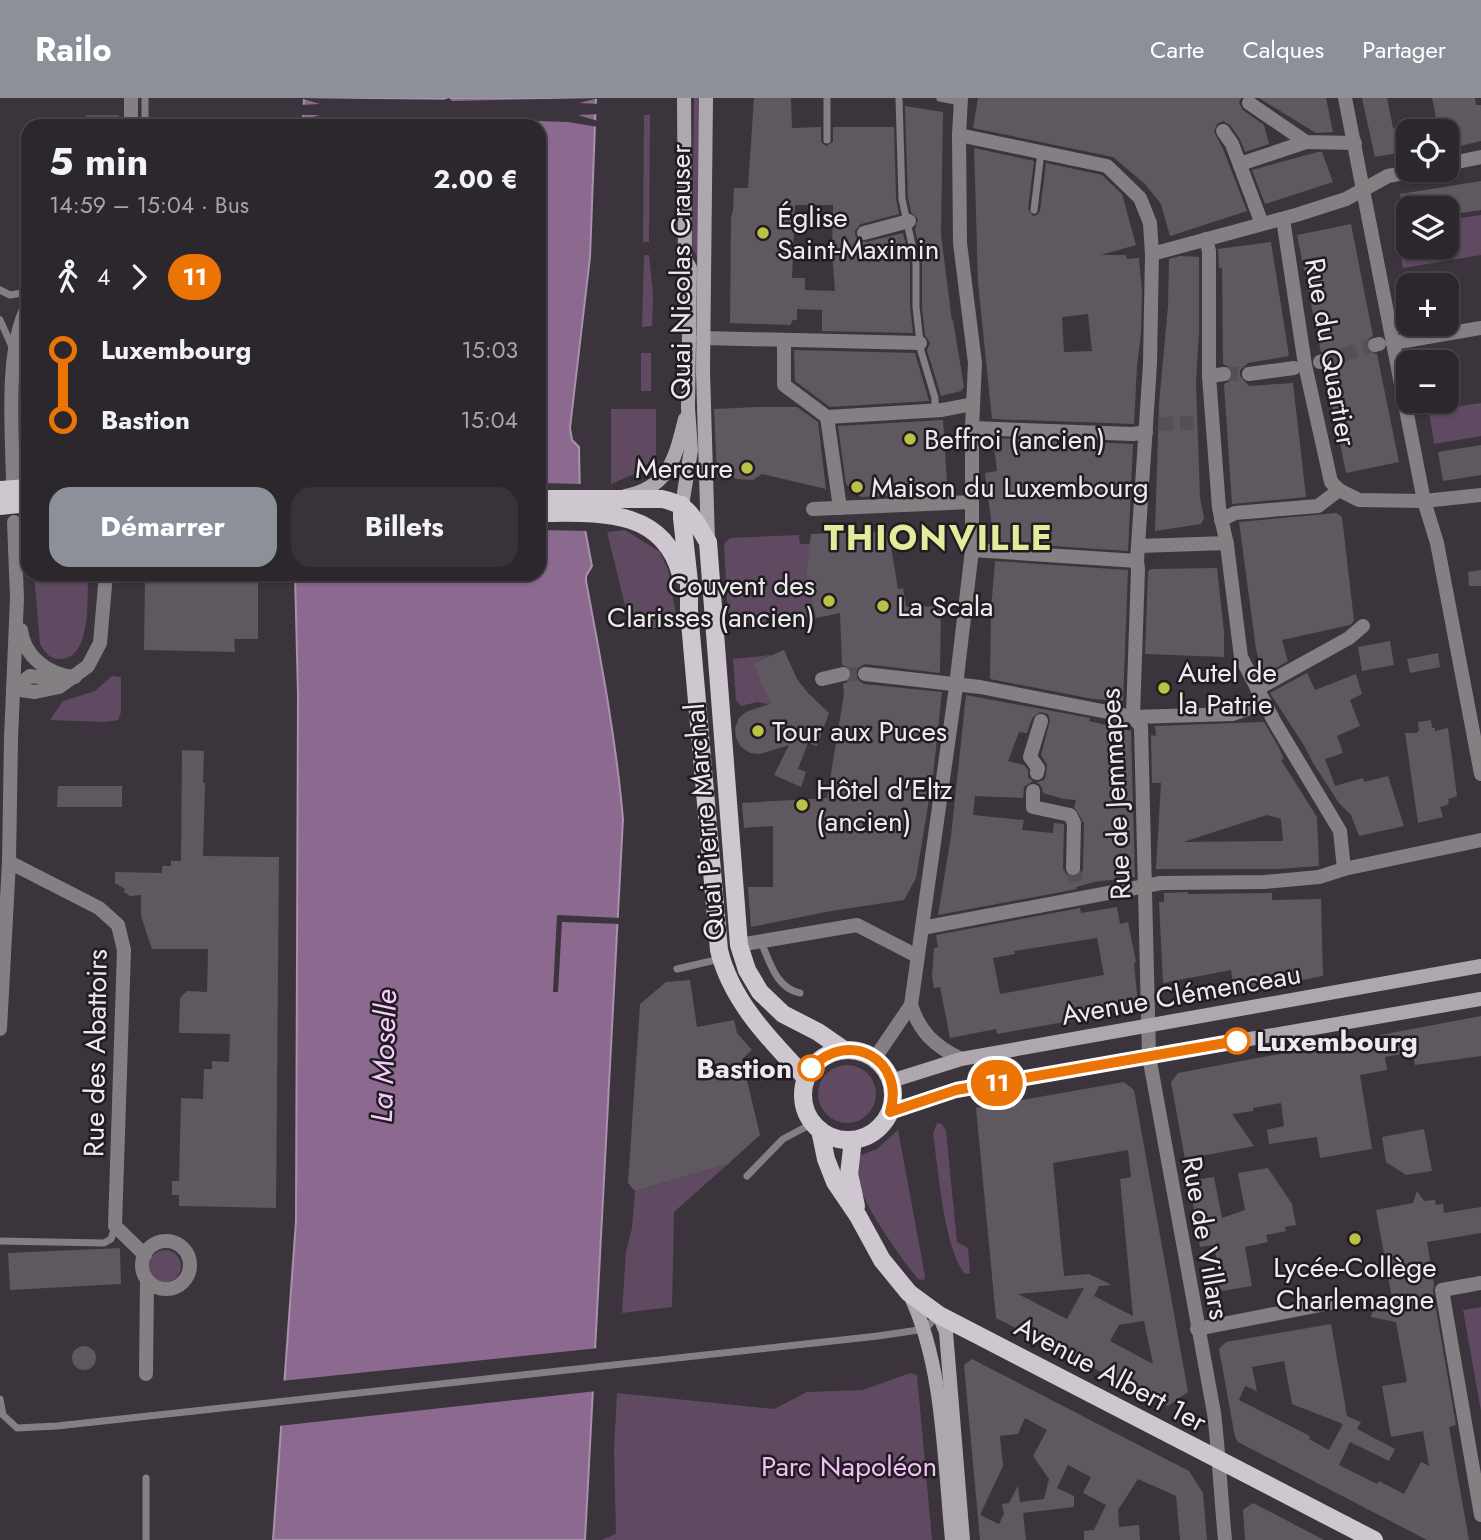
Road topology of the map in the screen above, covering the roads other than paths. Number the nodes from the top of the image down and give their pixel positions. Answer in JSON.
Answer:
{"nodes":[{"id":1,"x":131,"y":98,"type":"edge"},
{"id":2,"x":145,"y":98,"type":"edge"},
{"id":3,"x":684,"y":98,"type":"edge"},
{"id":4,"x":706,"y":98,"type":"edge"},
{"id":5,"x":827,"y":98,"type":"edge"},
{"id":6,"x":899,"y":98,"type":"edge"},
{"id":7,"x":940,"y":98,"type":"edge"},
{"id":8,"x":1345,"y":98,"type":"edge"},
{"id":9,"x":960,"y":100,"type":"edge"},
{"id":10,"x":1249,"y":103,"type":"dead end"},
{"id":11,"x":131,"y":119,"type":"edge"},
{"id":12,"x":145,"y":119,"type":"edge"},
{"id":13,"x":1223,"y":131,"type":"dead end"},
{"id":14,"x":959,"y":135,"type":"junction"},
{"id":15,"x":827,"y":140,"type":"dead end"},
{"id":16,"x":1306,"y":142,"type":"junction"},
{"id":17,"x":1355,"y":144,"type":"junction"},
{"id":18,"x":1041,"y":152,"type":"junction"},
{"id":19,"x":1481,"y":157,"type":"edge"},
{"id":20,"x":1459,"y":162,"type":"edge"},
{"id":21,"x":1240,"y":164,"type":"junction"},
{"id":22,"x":1396,"y":175,"type":"edge"},
{"id":23,"x":1364,"y":189,"type":"junction"},
{"id":24,"x":1034,"y":210,"type":"dead end"},
{"id":25,"x":1283,"y":219,"type":"junction"},
{"id":26,"x":909,"y":221,"type":"junction"},
{"id":27,"x":1262,"y":225,"type":"junction"},
{"id":28,"x":864,"y":233,"type":"dead end"},
{"id":29,"x":1206,"y":239,"type":"junction"},
{"id":30,"x":1151,"y":258,"type":"junction"},
{"id":31,"x":0,"y":290,"type":"edge"},
{"id":32,"x":21,"y":293,"type":"edge"},
{"id":33,"x":0,"y":320,"type":"edge"},
{"id":34,"x":21,"y":321,"type":"edge"},
{"id":35,"x":1481,"y":328,"type":"edge"},
{"id":36,"x":703,"y":338,"type":"junction"},
{"id":37,"x":784,"y":340,"type":"junction"},
{"id":38,"x":920,"y":343,"type":"junction"},
{"id":39,"x":1383,"y":344,"type":"junction"},
{"id":40,"x":15,"y":353,"type":"junction"},
{"id":41,"x":1294,"y":368,"type":"dead end"},
{"id":42,"x":1249,"y":374,"type":"tunnel mouth"},
{"id":43,"x":973,"y":404,"type":"junction"},
{"id":44,"x":688,"y":408,"type":"junction"},
{"id":45,"x":935,"y":411,"type":"junction"},
{"id":46,"x":827,"y":417,"type":"junction"},
{"id":47,"x":1197,"y":423,"type":"tunnel mouth"},
{"id":48,"x":1212,"y":423,"type":"junction"},
{"id":49,"x":1150,"y":427,"type":"junction"},
{"id":50,"x":972,"y":428,"type":"junction"},
{"id":51,"x":704,"y":446,"type":"joint"},
{"id":52,"x":14,"y":486,"type":"edge"},
{"id":53,"x":1339,"y":490,"type":"junction"},
{"id":54,"x":1481,"y":495,"type":"edge"},
{"id":55,"x":546,"y":500,"type":"edge"},
{"id":56,"x":1424,"y":501,"type":"junction"},
{"id":57,"x":972,"y":502,"type":"junction"},
{"id":58,"x":21,"y":504,"type":"edge"},
{"id":59,"x":0,"y":506,"type":"edge"},
{"id":60,"x":609,"y":506,"type":"junction"},
{"id":61,"x":679,"y":508,"type":"junction"},
{"id":62,"x":840,"y":508,"type":"junction"},
{"id":63,"x":813,"y":509,"type":"dead end"},
{"id":64,"x":546,"y":512,"type":"edge"},
{"id":65,"x":1221,"y":520,"type":"junction"},
{"id":66,"x":14,"y":522,"type":"dead end"},
{"id":67,"x":708,"y":542,"type":"junction"},
{"id":68,"x":1227,"y":543,"type":"junction"},
{"id":69,"x":972,"y":550,"type":"junction"},
{"id":70,"x":1138,"y":554,"type":"junction"},
{"id":71,"x":105,"y":581,"type":"edge"},
{"id":72,"x":17,"y":598,"type":"junction"},
{"id":73,"x":688,"y":602,"type":"junction"},
{"id":74,"x":1363,"y":626,"type":"dead end"},
{"id":75,"x":843,"y":674,"type":"tunnel mouth"},
{"id":76,"x":865,"y":674,"type":"tunnel mouth"},
{"id":77,"x":75,"y":677,"type":"junction"},
{"id":78,"x":822,"y":679,"type":"dead end"},
{"id":79,"x":956,"y":687,"type":"junction"},
{"id":80,"x":1257,"y":688,"type":"junction"},
{"id":81,"x":13,"y":689,"type":"junction"},
{"id":82,"x":1265,"y":703,"type":"junction"},
{"id":83,"x":1041,"y":710,"type":"junction"},
{"id":84,"x":1133,"y":717,"type":"junction"},
{"id":85,"x":1037,"y":773,"type":"dead end"},
{"id":86,"x":1481,"y":774,"type":"edge"},
{"id":87,"x":1033,"y":791,"type":"dead end"},
{"id":88,"x":1481,"y":840,"type":"edge"},
{"id":89,"x":9,"y":862,"type":"junction"},
{"id":90,"x":1073,"y":868,"type":"tunnel mouth"},
{"id":91,"x":1344,"y":869,"type":"junction"},
{"id":92,"x":1144,"y":886,"type":"junction"},
{"id":93,"x":760,"y":941,"type":"junction"},
{"id":94,"x":920,"y":942,"type":"junction"},
{"id":95,"x":739,"y":945,"type":"junction"},
{"id":96,"x":721,"y":959,"type":"junction"},
{"id":97,"x":1481,"y":966,"type":"edge"},
{"id":98,"x":677,"y":969,"type":"dead end"},
{"id":99,"x":800,"y":993,"type":"dead end"},
{"id":100,"x":1481,"y":999,"type":"edge"},
{"id":101,"x":911,"y":1005,"type":"junction"},
{"id":102,"x":1148,"y":1024,"type":"junction"},
{"id":103,"x":0,"y":1028,"type":"edge"},
{"id":104,"x":844,"y":1050,"type":"junction"},
{"id":105,"x":1149,"y":1056,"type":"junction"},
{"id":106,"x":875,"y":1058,"type":"junction"},
{"id":107,"x":961,"y":1059,"type":"junction"},
{"id":108,"x":806,"y":1078,"type":"junction"},
{"id":109,"x":891,"y":1081,"type":"junction"},
{"id":110,"x":890,"y":1112,"type":"junction"},
{"id":111,"x":817,"y":1127,"type":"junction"},
{"id":112,"x":853,"y":1140,"type":"junction"},
{"id":113,"x":747,"y":1176,"type":"dead end"},
{"id":114,"x":858,"y":1216,"type":"junction"},
{"id":115,"x":116,"y":1226,"type":"junction"},
{"id":116,"x":0,"y":1241,"type":"edge"},
{"id":117,"x":145,"y":1255,"type":"junction"},
{"id":118,"x":147,"y":1280,"type":"junction"},
{"id":119,"x":1481,"y":1283,"type":"edge"},
{"id":120,"x":909,"y":1293,"type":"junction"},
{"id":121,"x":1336,"y":1302,"type":"dead end"},
{"id":122,"x":939,"y":1315,"type":"junction"},
{"id":123,"x":925,"y":1329,"type":"junction"},
{"id":124,"x":1197,"y":1329,"type":"junction"},
{"id":125,"x":986,"y":1338,"type":"junction"},
{"id":126,"x":946,"y":1348,"type":"junction"},
{"id":127,"x":146,"y":1374,"type":"dead end"},
{"id":128,"x":0,"y":1399,"type":"edge"},
{"id":129,"x":1220,"y":1460,"type":"junction"},
{"id":130,"x":146,"y":1478,"type":"dead end"},
{"id":131,"x":1481,"y":1515,"type":"edge"},
{"id":132,"x":146,"y":1540,"type":"edge"},
{"id":133,"x":952,"y":1540,"type":"edge"},
{"id":134,"x":963,"y":1540,"type":"edge"},
{"id":135,"x":1225,"y":1540,"type":"edge"},
{"id":136,"x":1374,"y":1540,"type":"edge"}],
"edges":[{"from":1,"to":11,"type":"street"},
{"from":2,"to":12,"type":"lane"},
{"from":3,"to":44,"type":"street","name":"Quai Nicolas Crauser"},
{"from":4,"to":36,"type":"street","name":"Quai Nicolas Crauser"},
{"from":5,"to":15,"type":"lane"},
{"from":6,"to":26,"type":"lane"},
{"from":7,"to":9,"type":"lane"},
{"from":8,"to":17,"type":"street"},
{"from":9,"to":14,"type":"street"},
{"from":10,"to":16,"type":"street"},
{"from":13,"to":21,"type":"street"},
{"from":14,"to":18,"type":"street","name":"Rue de Jemmapes"},
{"from":14,"to":43,"type":"street"},
{"from":16,"to":17,"type":"street"},
{"from":16,"to":21,"type":"street"},
{"from":17,"to":23,"type":"street"},
{"from":18,"to":24,"type":"lane"},
{"from":18,"to":30,"type":"street","name":"Rue de Jemmapes"},
{"from":19,"to":20,"type":"street"},
{"from":21,"to":27,"type":"street"},
{"from":22,"to":23,"type":"street"},
{"from":23,"to":25,"type":"street"},
{"from":23,"to":39,"type":"street"},
{"from":25,"to":27,"type":"street"},
{"from":25,"to":53,"type":"street","name":"Rue du Quartier"},
{"from":26,"to":28,"type":"street"},
{"from":26,"to":38,"type":"lane"},
{"from":27,"to":29,"type":"street"},
{"from":29,"to":30,"type":"street"},
{"from":29,"to":48,"type":"street"},
{"from":30,"to":49,"type":"street","name":"Rue de Jemmapes"},
{"from":31,"to":32,"type":"lane"},
{"from":33,"to":40,"type":"lane"},
{"from":34,"to":40,"type":"street"},
{"from":35,"to":39,"type":"street"},
{"from":36,"to":37,"type":"street"},
{"from":36,"to":51,"type":"street","name":"Quai Nicolas Crauser"},
{"from":37,"to":38,"type":"street"},
{"from":37,"to":46,"type":"street"},
{"from":38,"to":45,"type":"lane"},
{"from":39,"to":56,"type":"street"},
{"from":40,"to":52,"type":"street"},
{"from":41,"to":42,"type":"street"},
{"from":43,"to":45,"type":"street"},
{"from":43,"to":50,"type":"street"},
{"from":44,"to":60,"type":"street"},
{"from":44,"to":61,"type":"street","name":"Quai Pierre Marchal"},
{"from":45,"to":46,"type":"street"},
{"from":46,"to":62,"type":"street"},
{"from":47,"to":48,"type":"street"},
{"from":48,"to":65,"type":"street"},
{"from":49,"to":50,"type":"street"},
{"from":49,"to":70,"type":"street","name":"Rue de Jemmapes"},
{"from":50,"to":57,"type":"street"},
{"from":51,"to":67,"type":"street","name":"Quai Pierre Marchal"},
{"from":53,"to":56,"type":"street"},
{"from":53,"to":65,"type":"street"},
{"from":54,"to":56,"type":"street"},
{"from":55,"to":60,"type":"main road"},
{"from":56,"to":86,"type":"street"},
{"from":57,"to":62,"type":"street"},
{"from":57,"to":69,"type":"street"},
{"from":58,"to":59,"type":"main road","bridge":true},
{"from":60,"to":61,"type":"main road"},
{"from":60,"to":64,"type":"main road"},
{"from":60,"to":73,"type":"main road","name":"Quai Pierre Marchal"},
{"from":61,"to":67,"type":"main road","name":"Quai Pierre Marchal"},
{"from":61,"to":73,"type":"main road","name":"Quai Pierre Marchal"},
{"from":62,"to":63,"type":"street"},
{"from":65,"to":68,"type":"street"},
{"from":66,"to":72,"type":"street"},
{"from":67,"to":95,"type":"main road","name":"Quai Pierre Marchal"},
{"from":68,"to":70,"type":"street"},
{"from":68,"to":80,"type":"street"},
{"from":69,"to":70,"type":"street"},
{"from":69,"to":79,"type":"street"},
{"from":70,"to":84,"type":"street","name":"Rue de Jemmapes"},
{"from":71,"to":77,"type":"street"},
{"from":72,"to":77,"type":"street"},
{"from":72,"to":81,"type":"street"},
{"from":73,"to":96,"type":"main road","name":"Quai Pierre Marchal"},
{"from":74,"to":80,"type":"street"},
{"from":75,"to":78,"type":"street"},
{"from":76,"to":79,"type":"street"},
{"from":77,"to":81,"type":"street"},
{"from":79,"to":83,"type":"street"},
{"from":79,"to":94,"type":"street"},
{"from":80,"to":82,"type":"street"},
{"from":81,"to":89,"type":"street"},
{"from":82,"to":84,"type":"street"},
{"from":82,"to":91,"type":"street"},
{"from":83,"to":84,"type":"street"},
{"from":83,"to":85,"type":"street"},
{"from":84,"to":92,"type":"street","name":"Rue de Jemmapes"},
{"from":87,"to":90,"type":"street"},
{"from":88,"to":91,"type":"street"},
{"from":89,"to":103,"type":"street"},
{"from":89,"to":115,"type":"street","name":"Rue des Abattoirs"},
{"from":91,"to":92,"type":"street"},
{"from":92,"to":94,"type":"street"},
{"from":92,"to":102,"type":"street","name":"Rue de Jemmapes"},
{"from":93,"to":94,"type":"street"},
{"from":93,"to":95,"type":"street"},
{"from":93,"to":99,"type":"lane"},
{"from":94,"to":101,"type":"street"},
{"from":95,"to":104,"type":"main road","name":"Quai Pierre Marchal"},
{"from":96,"to":98,"type":"lane"},
{"from":96,"to":108,"type":"main road","name":"Quai Pierre Marchal"},
{"from":97,"to":102,"type":"street","name":"Avenue Clémenceau"},
{"from":100,"to":105,"type":"street","name":"Avenue Clémenceau"},
{"from":101,"to":106,"type":"street"},
{"from":101,"to":107,"type":"street"},
{"from":102,"to":105,"type":"street","name":"Rue de Villars"},
{"from":102,"to":107,"type":"street","name":"Avenue Clémenceau"},
{"from":104,"to":106,"type":"main road"},
{"from":104,"to":108,"type":"main road"},
{"from":105,"to":110,"type":"street","name":"Avenue Clémenceau"},
{"from":105,"to":124,"type":"street","name":"Rue de Villars"},
{"from":106,"to":109,"type":"main road"},
{"from":107,"to":109,"type":"street","name":"Avenue Clémenceau"},
{"from":108,"to":111,"type":"main road"},
{"from":109,"to":110,"type":"main road"},
{"from":110,"to":112,"type":"main road"},
{"from":111,"to":112,"type":"main road"},
{"from":111,"to":113,"type":"lane"},
{"from":111,"to":114,"type":"main road","name":"Avenue Albert 1er"},
{"from":112,"to":114,"type":"main road","name":"Avenue Albert 1er"},
{"from":114,"to":120,"type":"main road","name":"Avenue Albert 1er"},
{"from":115,"to":116,"type":"lane"},
{"from":115,"to":117,"type":"street"},
{"from":117,"to":118,"type":"street"},
{"from":117,"to":118,"type":"street"},
{"from":118,"to":127,"type":"street"},
{"from":119,"to":131,"type":"street"},
{"from":120,"to":122,"type":"main road","name":"Avenue Albert 1er"},
{"from":120,"to":123,"type":"street"},
{"from":121,"to":124,"type":"street"},
{"from":122,"to":123,"type":"lane"},
{"from":122,"to":125,"type":"main road","name":"Avenue Albert 1er"},
{"from":122,"to":126,"type":"street"},
{"from":123,"to":128,"type":"lane"},
{"from":123,"to":133,"type":"street"},
{"from":124,"to":129,"type":"street","name":"Rue de Villars"},
{"from":125,"to":126,"type":"street"},
{"from":125,"to":129,"type":"main road","name":"Avenue Albert 1er"},
{"from":126,"to":134,"type":"street"},
{"from":129,"to":135,"type":"street","name":"Rue de Villars"},
{"from":129,"to":136,"type":"main road","name":"Avenue Albert 1er"},
{"from":130,"to":132,"type":"lane"}]}
